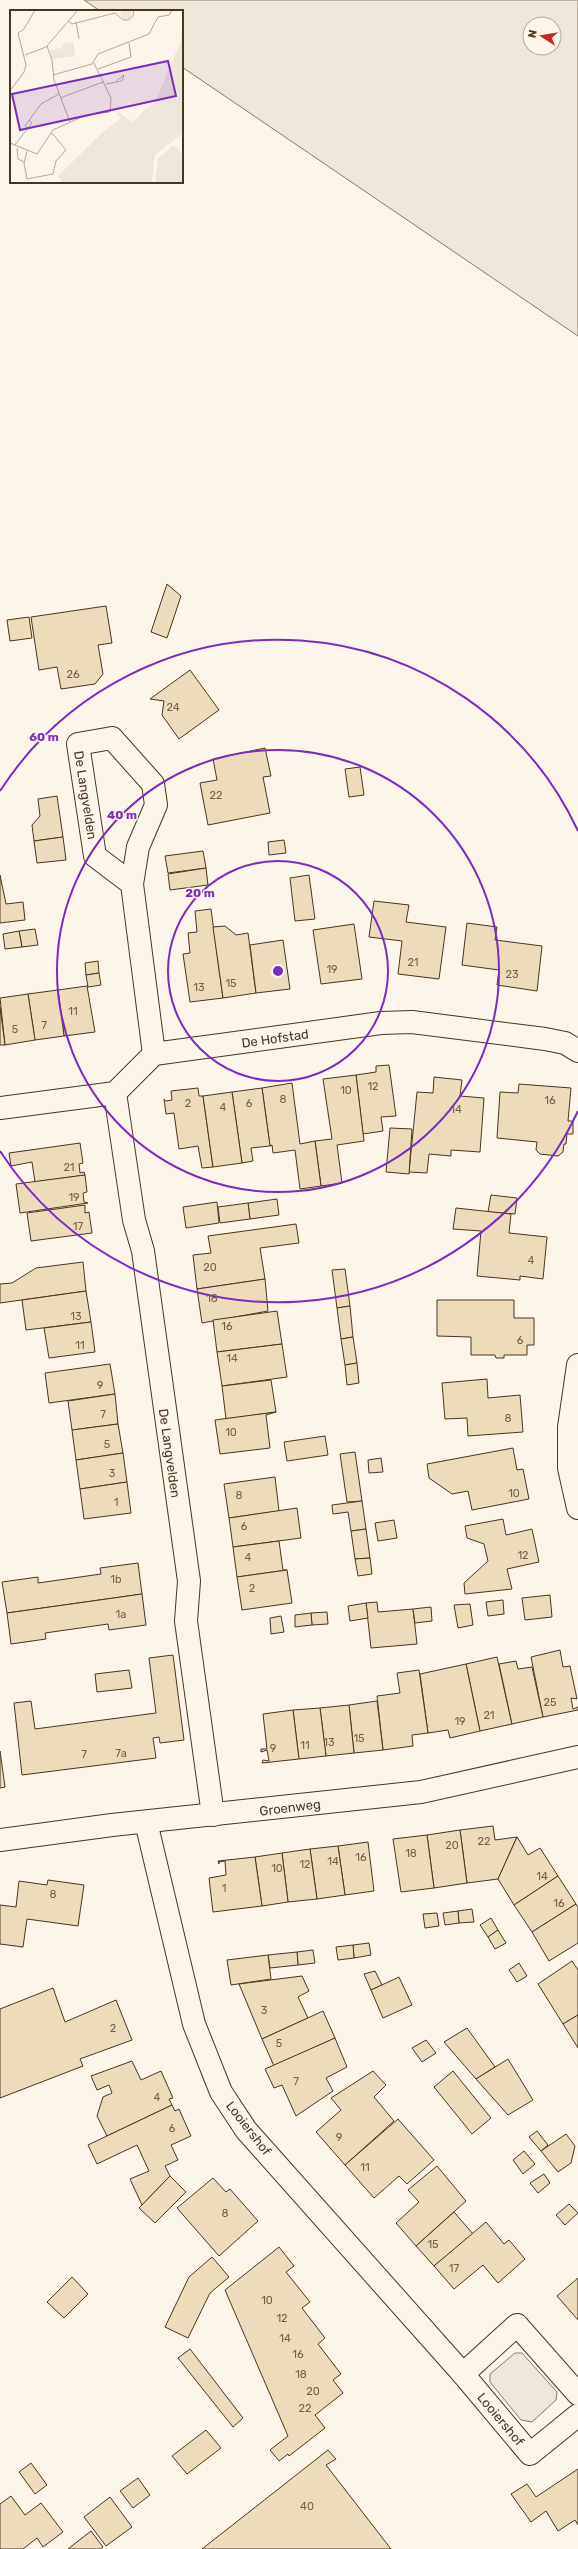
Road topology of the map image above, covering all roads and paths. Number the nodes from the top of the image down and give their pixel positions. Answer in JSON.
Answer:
{"nodes":[{"id":1,"x":132,"y":884,"type":"junction"},
{"id":2,"x":572,"y":1047,"type":"edge"},
{"id":3,"x":154,"y":1054,"type":"junction"},
{"id":4,"x":115,"y":1093,"type":"junction"},
{"id":5,"x":0,"y":1108,"type":"edge"},
{"id":6,"x":578,"y":1365,"type":"edge"},
{"id":7,"x":578,"y":1508,"type":"edge"},
{"id":8,"x":578,"y":1757,"type":"edge"},
{"id":9,"x":213,"y":1815,"type":"junction"},
{"id":10,"x":146,"y":1822,"type":"junction"},
{"id":11,"x":0,"y":1840,"type":"edge"},
{"id":12,"x":463,"y":2374,"type":"junction"},
{"id":13,"x":578,"y":2394,"type":"edge"},
{"id":14,"x":578,"y":2415,"type":"edge"}],
"edges":[{"from":1,"to":1,"type":"street","name":"De Langvelden"},
{"from":1,"to":3,"type":"street","name":"De Langvelden"},
{"from":2,"to":3,"type":"street","name":"De Hofstad"},
{"from":3,"to":4,"type":"street"},
{"from":4,"to":5,"type":"street"},
{"from":4,"to":9,"type":"street","name":"De Langvelden"},
{"from":6,"to":7,"type":"street"},
{"from":8,"to":9,"type":"street","name":"Groenweg"},
{"from":9,"to":10,"type":"street","name":"Groenweg"},
{"from":10,"to":11,"type":"street","name":"Groenweg"},
{"from":10,"to":12,"type":"street","name":"Looiershof"},
{"from":12,"to":13,"type":"street"},
{"from":12,"to":14,"type":"street","name":"Looiershof"}]}
